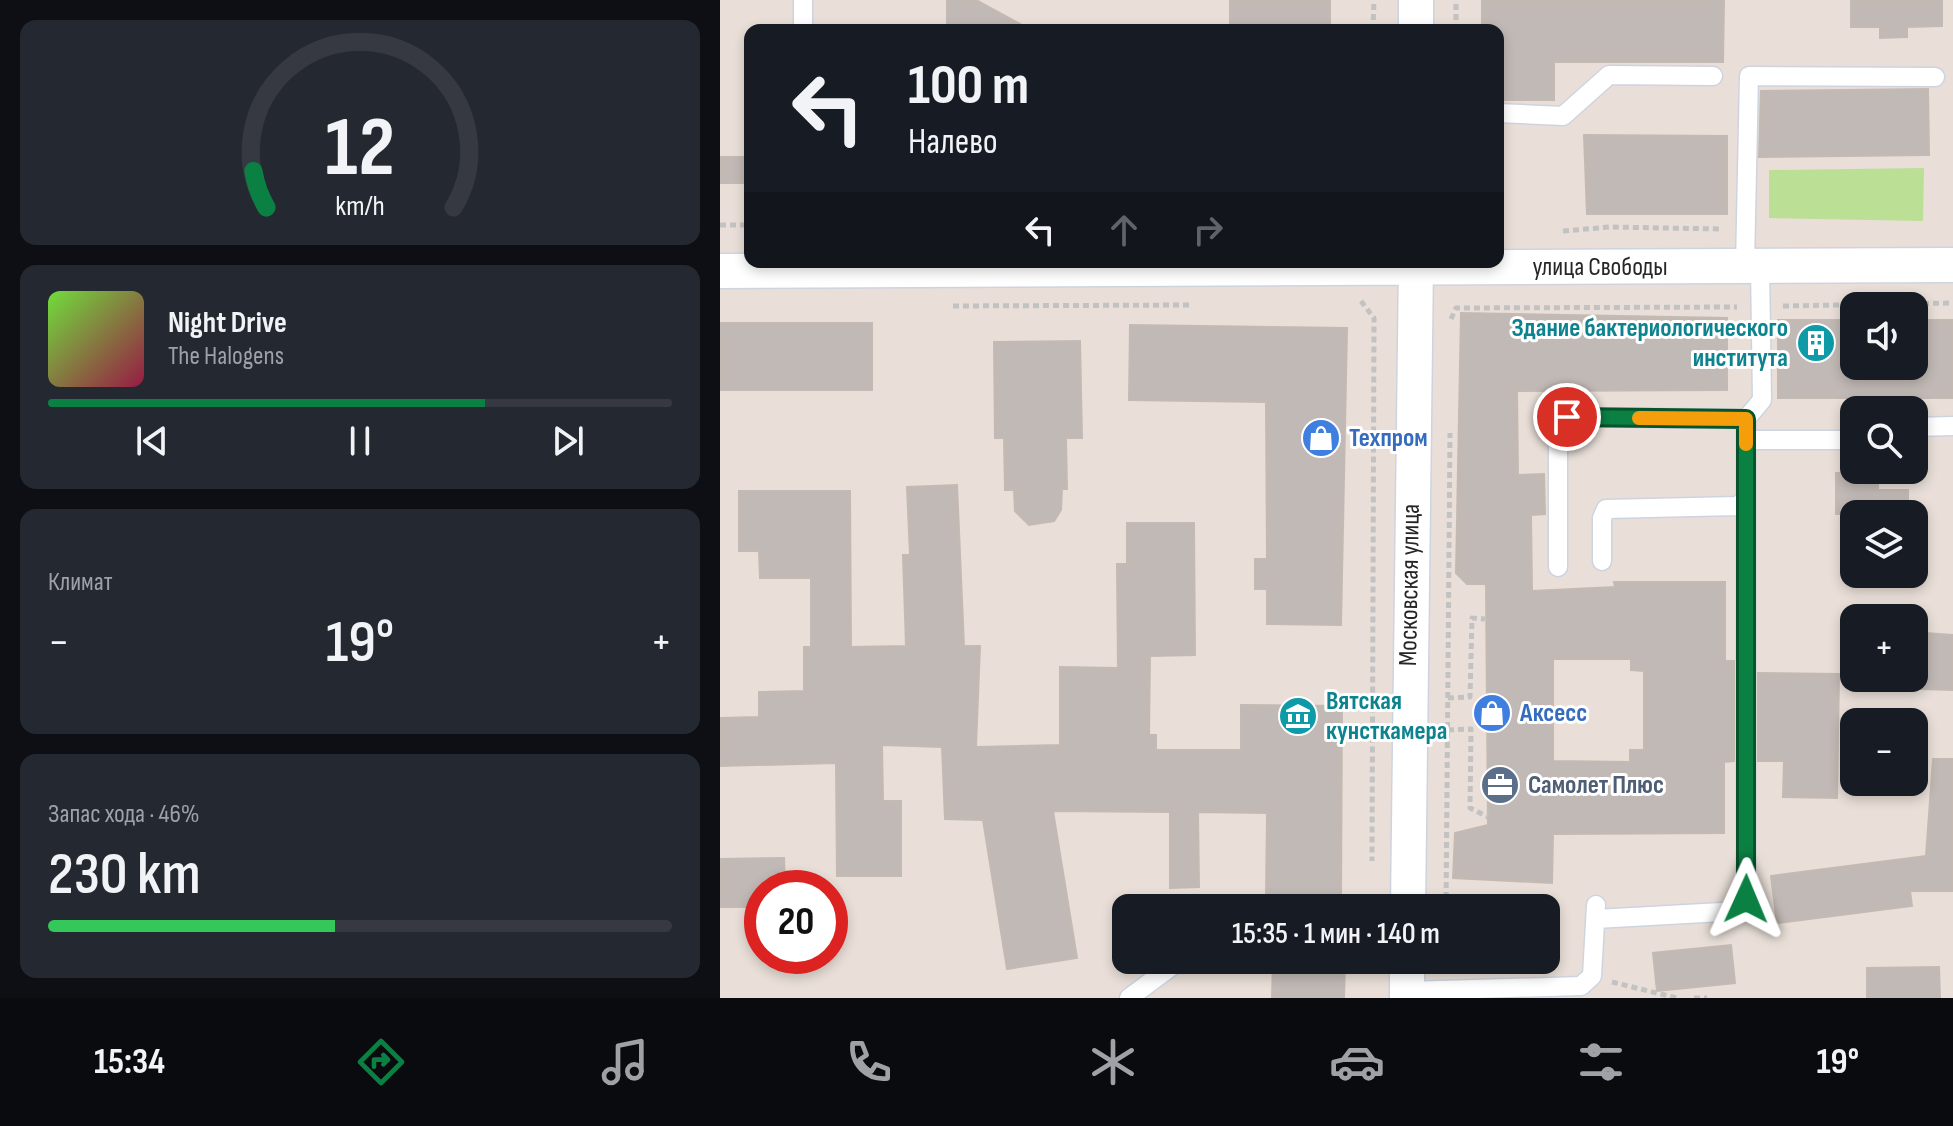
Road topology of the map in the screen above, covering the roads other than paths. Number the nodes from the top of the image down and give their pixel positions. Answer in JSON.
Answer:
{"nodes":[{"id":1,"x":803,"y":0,"type":"edge"},
{"id":2,"x":1416,"y":0,"type":"edge"},
{"id":3,"x":803,"y":24,"type":"edge"},
{"id":4,"x":1416,"y":24,"type":"edge"},
{"id":5,"x":1713,"y":76,"type":"dead end"},
{"id":6,"x":1935,"y":77,"type":"dead end"},
{"id":7,"x":1504,"y":113,"type":"edge"},
{"id":8,"x":1504,"y":265,"type":"edge"},
{"id":9,"x":1953,"y":265,"type":"edge"},
{"id":10,"x":1753,"y":266,"type":"junction"},
{"id":11,"x":767,"y":268,"type":"edge"},
{"id":12,"x":1416,"y":268,"type":"edge"},
{"id":13,"x":720,"y":271,"type":"edge"},
{"id":14,"x":1746,"y":419,"type":"junction"},
{"id":15,"x":1953,"y":426,"type":"edge"},
{"id":16,"x":1928,"y":427,"type":"edge"},
{"id":17,"x":1746,"y":440,"type":"junction"},
{"id":18,"x":1840,"y":440,"type":"edge"},
{"id":19,"x":1746,"y":498,"type":"junction"},
{"id":20,"x":1602,"y":561,"type":"dead end"},
{"id":21,"x":1558,"y":567,"type":"dead end"},
{"id":22,"x":1408,"y":894,"type":"edge"},
{"id":23,"x":1161,"y":974,"type":"edge"},
{"id":24,"x":1407,"y":983,"type":"edge"},
{"id":25,"x":1129,"y":998,"type":"edge"}],
"edges":[{"from":1,"to":3,"type":"lane"},
{"from":2,"to":4,"type":"street"},
{"from":5,"to":7,"type":"lane"},
{"from":6,"to":10,"type":"lane"},
{"from":8,"to":10,"type":"street","name":"улица Свободы"},
{"from":9,"to":10,"type":"street","name":"улица Свободы"},
{"from":10,"to":14,"type":"lane"},
{"from":11,"to":13,"type":"street","name":"улица Свободы"},
{"from":12,"to":22,"type":"street","name":"Московская улица"},
{"from":14,"to":17,"type":"lane"},
{"from":14,"to":21,"type":"lane"},
{"from":15,"to":16,"type":"lane"},
{"from":17,"to":18,"type":"lane"},
{"from":17,"to":19,"type":"lane"},
{"from":19,"to":20,"type":"lane"},
{"from":19,"to":24,"type":"lane"},
{"from":23,"to":25,"type":"lane"}]}
